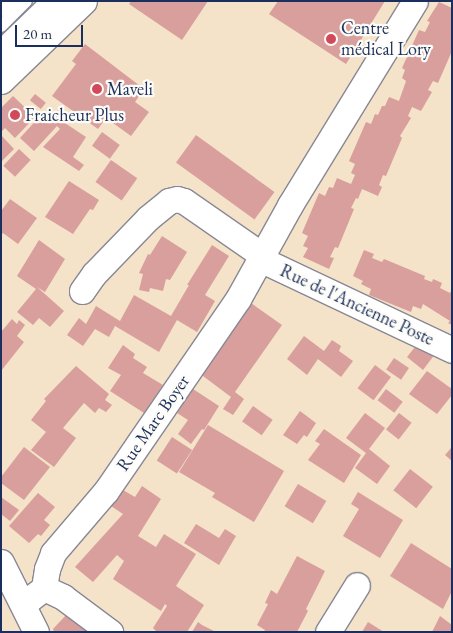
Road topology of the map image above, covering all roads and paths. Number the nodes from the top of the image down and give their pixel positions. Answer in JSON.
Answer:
{"nodes":[{"id":1,"x":26,"y":1,"type":"edge"},
{"id":2,"x":58,"y":1,"type":"edge"},
{"id":3,"x":84,"y":1,"type":"edge"},
{"id":4,"x":414,"y":1,"type":"edge"},
{"id":5,"x":1,"y":26,"type":"edge"},
{"id":6,"x":1,"y":56,"type":"edge"},
{"id":7,"x":1,"y":81,"type":"edge"},
{"id":8,"x":262,"y":258,"type":"junction"},
{"id":9,"x":82,"y":291,"type":"dead end"},
{"id":10,"x":452,"y":350,"type":"edge"},
{"id":11,"x":1,"y":562,"type":"edge"},
{"id":12,"x":357,"y":585,"type":"dead end"},
{"id":13,"x":44,"y":588,"type":"junction"},
{"id":14,"x":23,"y":604,"type":"junction"},
{"id":15,"x":36,"y":632,"type":"edge"},
{"id":16,"x":110,"y":632,"type":"edge"},
{"id":17,"x":328,"y":632,"type":"edge"}],
"edges":[{"from":1,"to":5,"type":"lane"},
{"from":2,"to":6,"type":"main road"},
{"from":3,"to":7,"type":"street"},
{"from":4,"to":8,"type":"street","name":"Rue Marc Boyer"},
{"from":8,"to":9,"type":"street"},
{"from":8,"to":10,"type":"street","name":"Rue de l'Ancienne Poste"},
{"from":8,"to":13,"type":"street","name":"Rue Marc Boyer"},
{"from":11,"to":14,"type":"street"},
{"from":12,"to":17,"type":"street"},
{"from":13,"to":14,"type":"street"},
{"from":13,"to":16,"type":"street"},
{"from":14,"to":15,"type":"street"}]}
